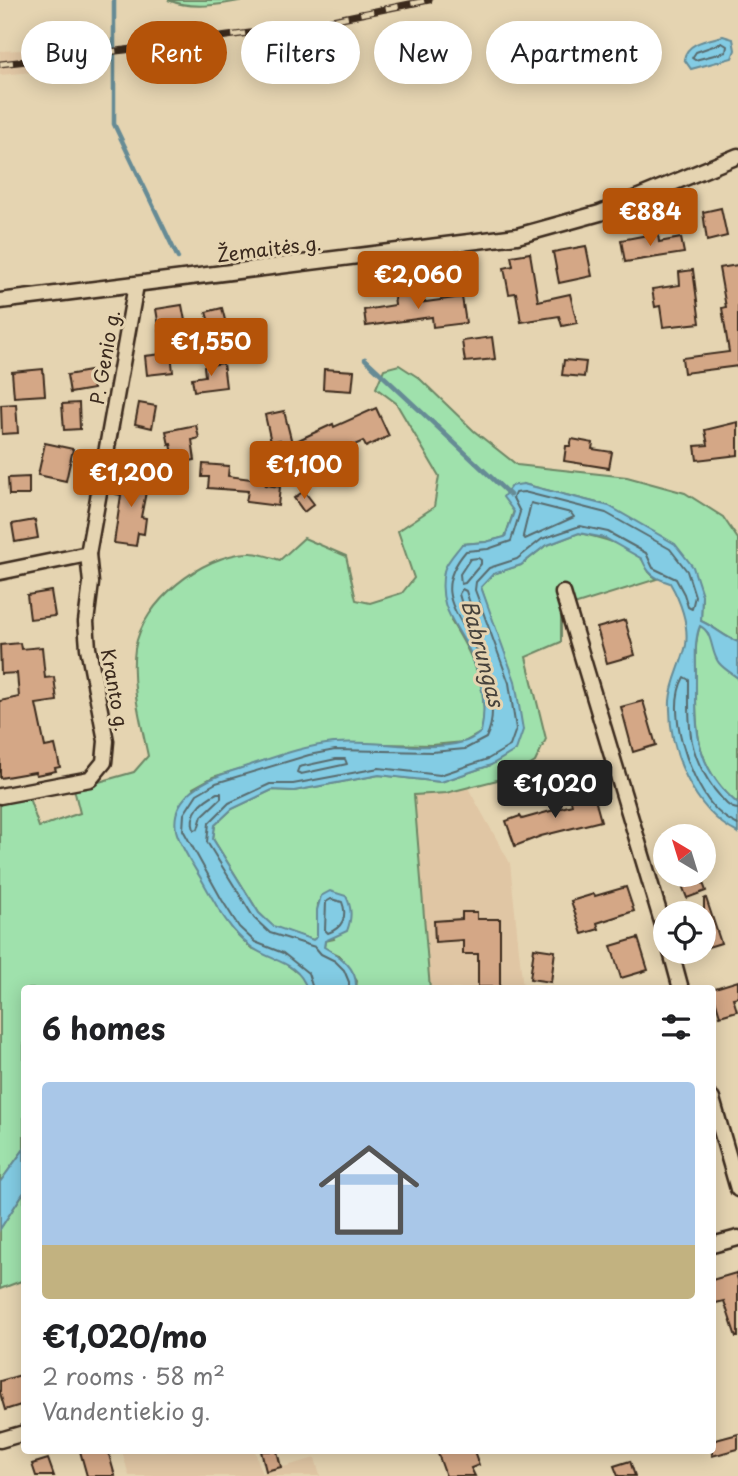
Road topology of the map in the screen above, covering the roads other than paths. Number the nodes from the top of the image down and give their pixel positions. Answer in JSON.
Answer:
{"nodes":[{"id":1,"x":738,"y":160,"type":"edge"},
{"id":2,"x":136,"y":285,"type":"junction"},
{"id":3,"x":0,"y":301,"type":"edge"},
{"id":4,"x":88,"y":554,"type":"junction"},
{"id":5,"x":0,"y":572,"type":"edge"},
{"id":6,"x":563,"y":593,"type":"dead end"},
{"id":7,"x":0,"y":796,"type":"edge"},
{"id":8,"x":656,"y":901,"type":"edge"},
{"id":9,"x":674,"y":964,"type":"edge"},
{"id":10,"x":680,"y":985,"type":"edge"},
{"id":11,"x":716,"y":1114,"type":"edge"},
{"id":12,"x":738,"y":1189,"type":"edge"},
{"id":13,"x":738,"y":1238,"type":"edge"},
{"id":14,"x":716,"y":1244,"type":"edge"},
{"id":15,"x":21,"y":1434,"type":"edge"},
{"id":16,"x":0,"y":1440,"type":"edge"}],
"edges":[{"from":1,"to":2,"type":"street","name":"Žemaitės g."},
{"from":2,"to":3,"type":"street","name":"Žemaitės g."},
{"from":2,"to":4,"type":"street","name":"P. Genio g."},
{"from":4,"to":5,"type":"street"},
{"from":4,"to":7,"type":"street","name":"Kranto g."},
{"from":6,"to":8,"type":"street"},
{"from":9,"to":10,"type":"street"},
{"from":11,"to":12,"type":"street"},
{"from":13,"to":14,"type":"street"},
{"from":15,"to":16,"type":"street"}]}
